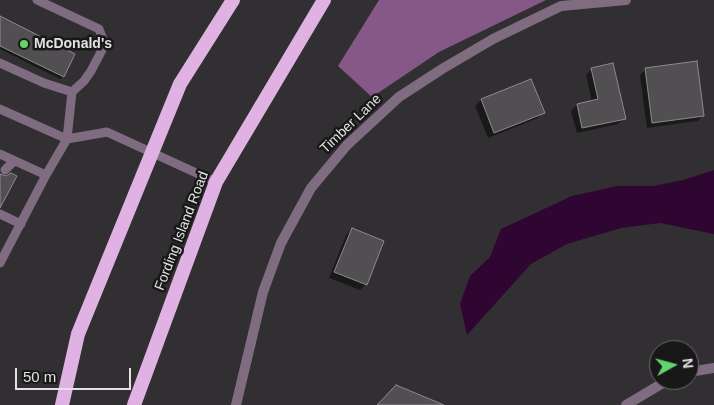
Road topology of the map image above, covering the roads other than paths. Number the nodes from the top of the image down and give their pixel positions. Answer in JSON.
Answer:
{"nodes":[{"id":1,"x":37,"y":0,"type":"edge"},
{"id":2,"x":233,"y":0,"type":"edge"},
{"id":3,"x":324,"y":0,"type":"edge"},
{"id":4,"x":626,"y":0,"type":"edge"},
{"id":5,"x":0,"y":63,"type":"edge"},
{"id":6,"x":72,"y":92,"type":"junction"},
{"id":7,"x":0,"y":109,"type":"edge"},
{"id":8,"x":67,"y":139,"type":"junction"},
{"id":9,"x":152,"y":152,"type":"junction"},
{"id":10,"x":0,"y":154,"type":"edge"},
{"id":11,"x":14,"y":161,"type":"junction"},
{"id":12,"x":5,"y":170,"type":"dead end"},
{"id":13,"x":46,"y":175,"type":"junction"},
{"id":14,"x":216,"y":182,"type":"junction"},
{"id":15,"x":0,"y":214,"type":"edge"},
{"id":16,"x":21,"y":224,"type":"junction"},
{"id":17,"x":0,"y":263,"type":"edge"},
{"id":18,"x":714,"y":368,"type":"edge"},
{"id":19,"x":699,"y":370,"type":"edge"},
{"id":20,"x":651,"y":390,"type":"edge"},
{"id":21,"x":62,"y":405,"type":"edge"},
{"id":22,"x":134,"y":405,"type":"edge"},
{"id":23,"x":236,"y":405,"type":"edge"},
{"id":24,"x":626,"y":405,"type":"edge"}],
"edges":[{"from":1,"to":6,"type":"lane"},
{"from":2,"to":9,"type":"highway"},
{"from":3,"to":14,"type":"highway","name":"Fording Island Road"},
{"from":4,"to":23,"type":"street","name":"Timber Lane"},
{"from":5,"to":6,"type":"lane"},
{"from":6,"to":8,"type":"lane"},
{"from":7,"to":8,"type":"lane"},
{"from":8,"to":9,"type":"lane"},
{"from":8,"to":13,"type":"lane"},
{"from":9,"to":14,"type":"lane"},
{"from":9,"to":21,"type":"highway"},
{"from":10,"to":11,"type":"lane"},
{"from":11,"to":12,"type":"lane"},
{"from":11,"to":13,"type":"lane"},
{"from":13,"to":16,"type":"lane"},
{"from":14,"to":22,"type":"highway","name":"Fording Island Road"},
{"from":15,"to":16,"type":"lane"},
{"from":16,"to":17,"type":"lane"},
{"from":18,"to":19,"type":"street"},
{"from":20,"to":24,"type":"street"}]}
